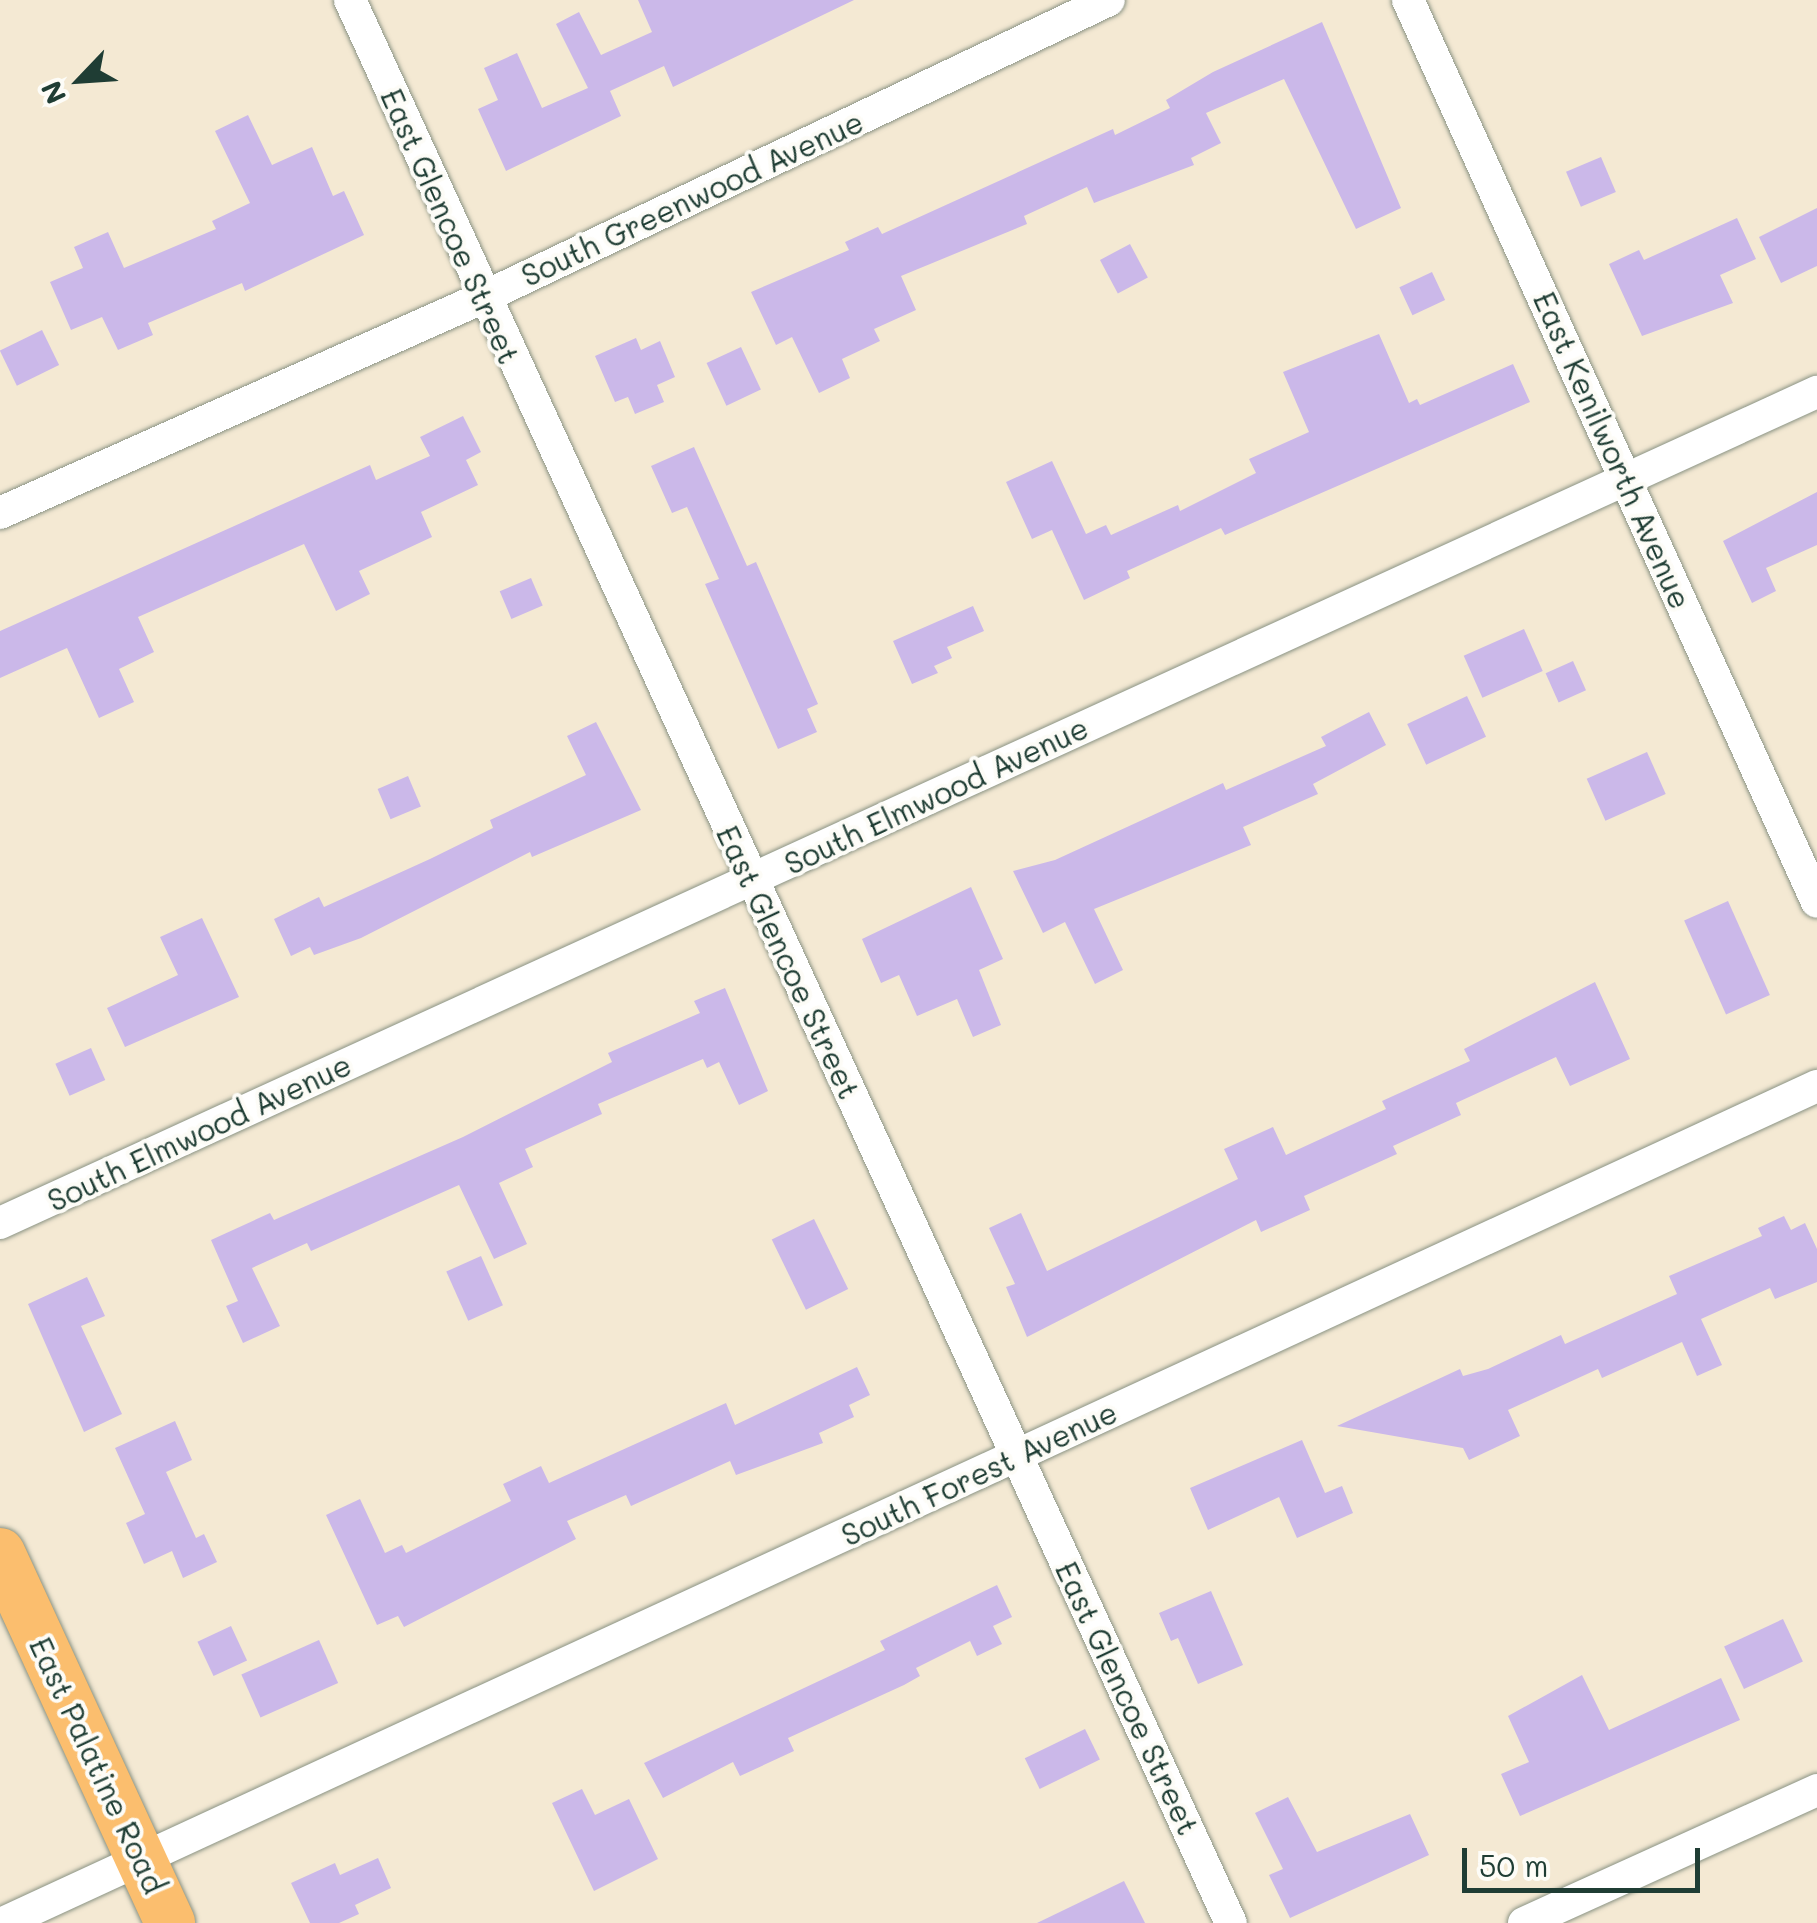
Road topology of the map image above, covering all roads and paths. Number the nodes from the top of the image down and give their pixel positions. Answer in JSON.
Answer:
{"nodes":[{"id":1,"x":350,"y":0,"type":"edge"},
{"id":2,"x":1109,"y":0,"type":"edge"},
{"id":3,"x":1408,"y":0,"type":"edge"},
{"id":4,"x":482,"y":298,"type":"junction"},
{"id":5,"x":1817,"y":392,"type":"edge"},
{"id":6,"x":1627,"y":479,"type":"junction"},
{"id":7,"x":0,"y":513,"type":"edge"},
{"id":8,"x":750,"y":880,"type":"junction"},
{"id":9,"x":1817,"y":902,"type":"edge"},
{"id":10,"x":1817,"y":1086,"type":"edge"},
{"id":11,"x":0,"y":1222,"type":"edge"},
{"id":12,"x":1016,"y":1456,"type":"junction"},
{"id":13,"x":0,"y":1553,"type":"edge"},
{"id":14,"x":1817,"y":1790,"type":"edge"},
{"id":15,"x":142,"y":1860,"type":"junction"},
{"id":16,"x":3,"y":1923,"type":"edge"},
{"id":17,"x":170,"y":1923,"type":"edge"},
{"id":18,"x":1231,"y":1923,"type":"edge"},
{"id":19,"x":1524,"y":1923,"type":"edge"}],
"edges":[{"from":1,"to":4,"type":"street","name":"East Glencoe Street"},
{"from":2,"to":4,"type":"street","name":"South Greenwood Avenue"},
{"from":3,"to":6,"type":"street","name":"East Kenilworth Avenue"},
{"from":4,"to":7,"type":"street","name":"South Greenwood Avenue"},
{"from":4,"to":8,"type":"street","name":"East Glencoe Street"},
{"from":5,"to":6,"type":"street","name":"South Elmwood Avenue"},
{"from":6,"to":8,"type":"street","name":"South Elmwood Avenue"},
{"from":6,"to":9,"type":"street","name":"East Kenilworth Avenue"},
{"from":8,"to":11,"type":"street","name":"South Elmwood Avenue"},
{"from":8,"to":12,"type":"street","name":"East Glencoe Street"},
{"from":10,"to":12,"type":"street","name":"South Forest Avenue"},
{"from":12,"to":15,"type":"street","name":"South Forest Avenue"},
{"from":12,"to":18,"type":"street","name":"East Glencoe Street"},
{"from":13,"to":15,"type":"main road","name":"East Palatine Road"},
{"from":14,"to":19,"type":"street"},
{"from":15,"to":16,"type":"street","name":"South Forest Avenue"},
{"from":15,"to":17,"type":"main road","name":"East Palatine Road"}]}
